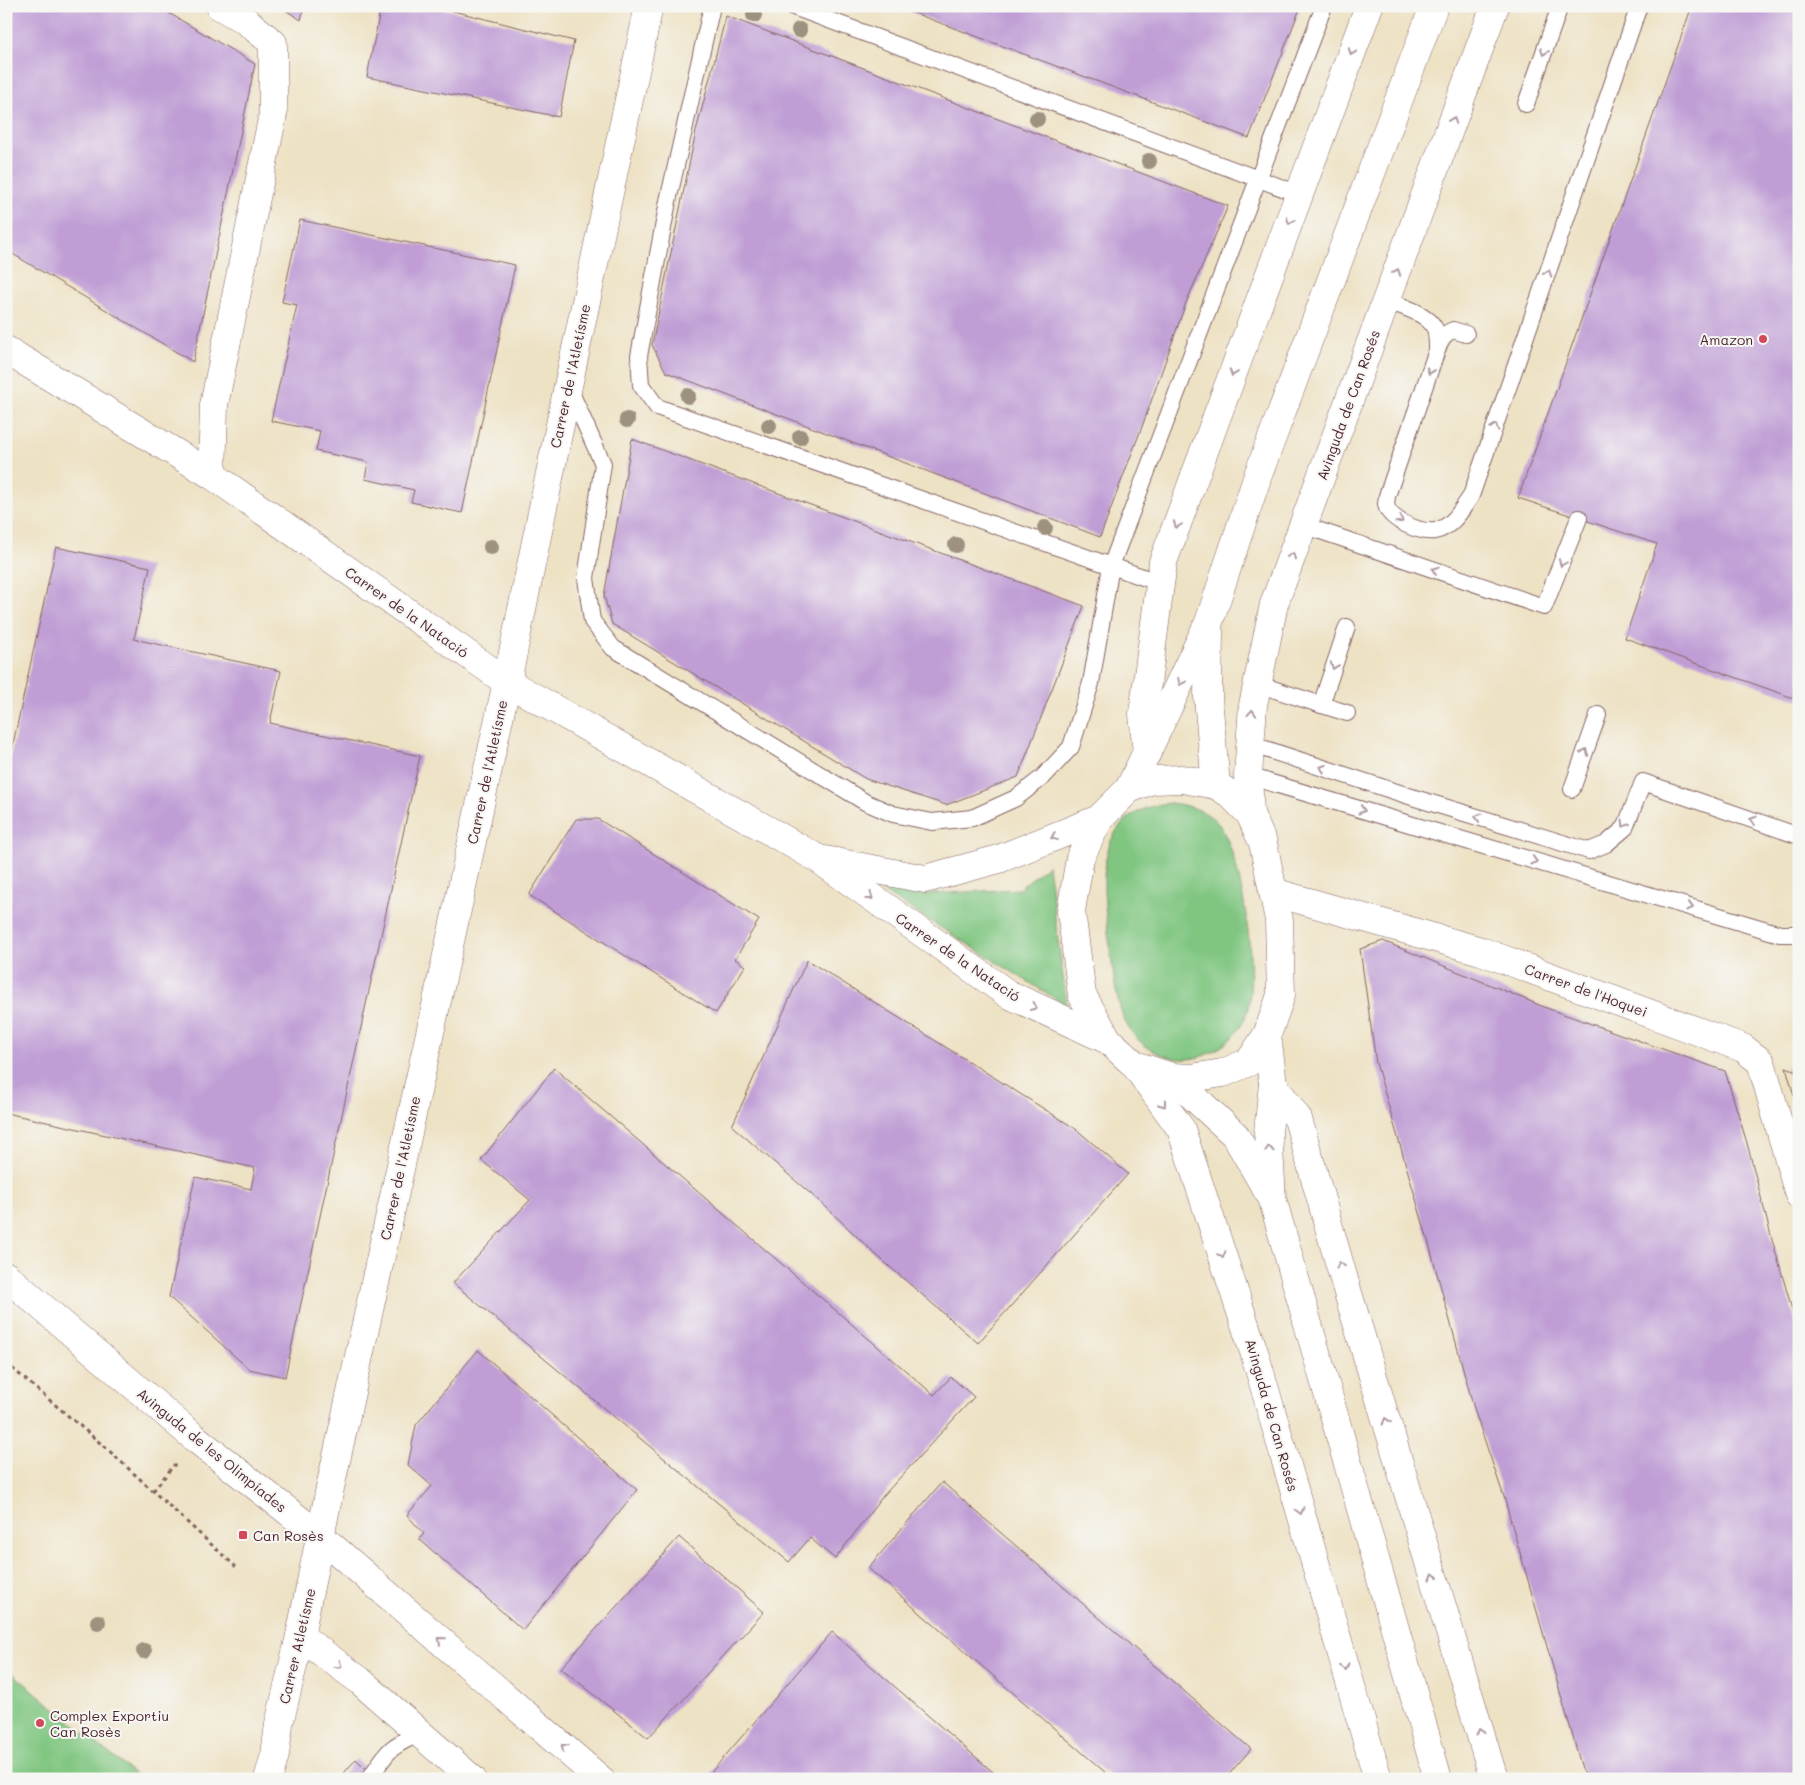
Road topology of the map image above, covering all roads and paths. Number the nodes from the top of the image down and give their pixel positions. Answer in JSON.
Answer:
{"nodes":[{"id":1,"x":220,"y":6,"type":"edge"},
{"id":2,"x":649,"y":6,"type":"edge"},
{"id":3,"x":712,"y":6,"type":"edge"},
{"id":4,"x":791,"y":6,"type":"edge"},
{"id":5,"x":1324,"y":6,"type":"edge"},
{"id":6,"x":1369,"y":6,"type":"edge"},
{"id":7,"x":1434,"y":6,"type":"edge"},
{"id":8,"x":1495,"y":6,"type":"edge"},
{"id":9,"x":1560,"y":6,"type":"edge"},
{"id":10,"x":1639,"y":6,"type":"edge"},
{"id":11,"x":1526,"y":104,"type":"dead end"},
{"id":12,"x":1259,"y":179,"type":"junction"},
{"id":13,"x":1299,"y":194,"type":"junction"},
{"id":14,"x":1386,"y":300,"type":"junction"},
{"id":15,"x":1466,"y":334,"type":"dead end"},
{"id":16,"x":6,"y":350,"type":"edge"},
{"id":17,"x":1437,"y":350,"type":"junction"},
{"id":18,"x":568,"y":386,"type":"junction"},
{"id":19,"x":212,"y":475,"type":"junction"},
{"id":20,"x":1579,"y":518,"type":"dead end"},
{"id":21,"x":1304,"y":525,"type":"junction"},
{"id":22,"x":1111,"y":566,"type":"junction"},
{"id":23,"x":1160,"y":583,"type":"junction"},
{"id":24,"x":1209,"y":622,"type":"junction"},
{"id":25,"x":1347,"y":627,"type":"dead end"},
{"id":26,"x":507,"y":682,"type":"junction"},
{"id":27,"x":1257,"y":684,"type":"junction"},
{"id":28,"x":1321,"y":705,"type":"junction"},
{"id":29,"x":1347,"y":713,"type":"dead end"},
{"id":30,"x":1598,"y":715,"type":"dead end"},
{"id":31,"x":1250,"y":744,"type":"junction"},
{"id":32,"x":1147,"y":753,"type":"junction"},
{"id":33,"x":1248,"y":776,"type":"junction"},
{"id":34,"x":1216,"y":786,"type":"junction"},
{"id":35,"x":1129,"y":789,"type":"junction"},
{"id":36,"x":1572,"y":789,"type":"dead end"},
{"id":37,"x":1250,"y":814,"type":"junction"},
{"id":38,"x":1099,"y":819,"type":"junction"},
{"id":39,"x":1799,"y":836,"type":"edge"},
{"id":40,"x":817,"y":858,"type":"junction"},
{"id":41,"x":1273,"y":892,"type":"junction"},
{"id":42,"x":1799,"y":934,"type":"edge"},
{"id":43,"x":1267,"y":1036,"type":"junction"},
{"id":44,"x":1108,"y":1040,"type":"junction"},
{"id":45,"x":1135,"y":1065,"type":"junction"},
{"id":46,"x":1172,"y":1078,"type":"junction"},
{"id":47,"x":1273,"y":1084,"type":"junction"},
{"id":48,"x":1799,"y":1195,"type":"edge"},
{"id":49,"x":1272,"y":1198,"type":"junction"},
{"id":50,"x":6,"y":1276,"type":"edge"},
{"id":51,"x":6,"y":1363,"type":"edge"},
{"id":52,"x":321,"y":1537,"type":"junction"},
{"id":53,"x":236,"y":1568,"type":"dead end"},
{"id":54,"x":300,"y":1636,"type":"junction"},
{"id":55,"x":420,"y":1733,"type":"junction"},
{"id":56,"x":274,"y":1771,"type":"edge"},
{"id":57,"x":372,"y":1775,"type":"dead end"},
{"id":58,"x":472,"y":1779,"type":"edge"},
{"id":59,"x":600,"y":1779,"type":"edge"},
{"id":60,"x":1378,"y":1779,"type":"edge"},
{"id":61,"x":1438,"y":1779,"type":"edge"},
{"id":62,"x":1494,"y":1779,"type":"edge"}],
"edges":[{"from":1,"to":19,"type":"street"},
{"from":2,"to":18,"type":"street","name":"Carrer de l'Atletísme"},
{"from":3,"to":22,"type":"lane"},
{"from":4,"to":12,"type":"lane"},
{"from":5,"to":12,"type":"lane"},
{"from":6,"to":13,"type":"street","one_way":true},
{"from":7,"to":24,"type":"street"},
{"from":14,"to":8,"type":"street","name":"Avinguda de Can Rosés","one_way":true},
{"from":9,"to":11,"type":"lane","one_way":true},
{"from":17,"to":10,"type":"lane","one_way":true},
{"from":12,"to":13,"type":"lane"},
{"from":12,"to":22,"type":"lane"},
{"from":13,"to":23,"type":"street","one_way":true},
{"from":14,"to":17,"type":"lane"},
{"from":14,"to":21,"type":"street","name":"Avinguda de Can Rosés"},
{"from":15,"to":17,"type":"lane"},
{"from":16,"to":19,"type":"street","name":"Carrer de la Natació"},
{"from":18,"to":22,"type":"lane"},
{"from":18,"to":26,"type":"street","name":"Carrer de l'Atletísme"},
{"from":19,"to":26,"type":"street","name":"Carrer de la Natació"},
{"from":20,"to":21,"type":"lane","one_way":true},
{"from":27,"to":21,"type":"street","name":"Avinguda de Can Rosés","one_way":true},
{"from":22,"to":23,"type":"lane"},
{"from":23,"to":32,"type":"street"},
{"from":24,"to":32,"type":"street","one_way":true},
{"from":24,"to":34,"type":"street"},
{"from":25,"to":28,"type":"lane","one_way":true},
{"from":26,"to":40,"type":"street","name":"Carrer de la Natació"},
{"from":26,"to":52,"type":"street","name":"Carrer de l'Atletísme"},
{"from":27,"to":28,"type":"lane"},
{"from":31,"to":27,"type":"street","name":"Avinguda de Can Rosés","one_way":true},
{"from":28,"to":29,"type":"lane"},
{"from":36,"to":30,"type":"lane","one_way":true},
{"from":31,"to":33,"type":"street","name":"Avinguda de Can Rosés"},
{"from":39,"to":31,"type":"lane","one_way":true},
{"from":32,"to":35,"type":"street"},
{"from":33,"to":37,"type":"street","name":"Avinguda de Can Rosés"},
{"from":33,"to":42,"type":"lane","one_way":true},
{"from":34,"to":35,"type":"street"},
{"from":34,"to":37,"type":"street"},
{"from":35,"to":38,"type":"street"},
{"from":37,"to":41,"type":"street"},
{"from":38,"to":40,"type":"street","name":"Carrer de la Natació","one_way":true},
{"from":38,"to":44,"type":"street"},
{"from":40,"to":44,"type":"street","name":"Carrer de la Natació","one_way":true},
{"from":41,"to":43,"type":"street"},
{"from":41,"to":48,"type":"street","name":"Carrer de l'Hoquei"},
{"from":43,"to":46,"type":"street"},
{"from":43,"to":47,"type":"street"},
{"from":44,"to":45,"type":"street"},
{"from":45,"to":46,"type":"street"},
{"from":45,"to":60,"type":"street","name":"Avinguda de Can Rosés","one_way":true},
{"from":46,"to":49,"type":"street"},
{"from":49,"to":47,"type":"street","one_way":true},
{"from":62,"to":47,"type":"street","one_way":true},
{"from":49,"to":61,"type":"street"},
{"from":50,"to":52,"type":"street","name":"Avinguda de les Olimpíades"},
{"from":51,"to":53,"type":"path"},
{"from":52,"to":54,"type":"street","name":"Carrer Atletísme"},
{"from":59,"to":52,"type":"street","name":"Avinguda de les Olimpíades","one_way":true},
{"from":54,"to":55,"type":"street","one_way":true},
{"from":54,"to":56,"type":"street","name":"Carrer Atletísme"},
{"from":55,"to":57,"type":"lane"},
{"from":55,"to":58,"type":"street"}]}
